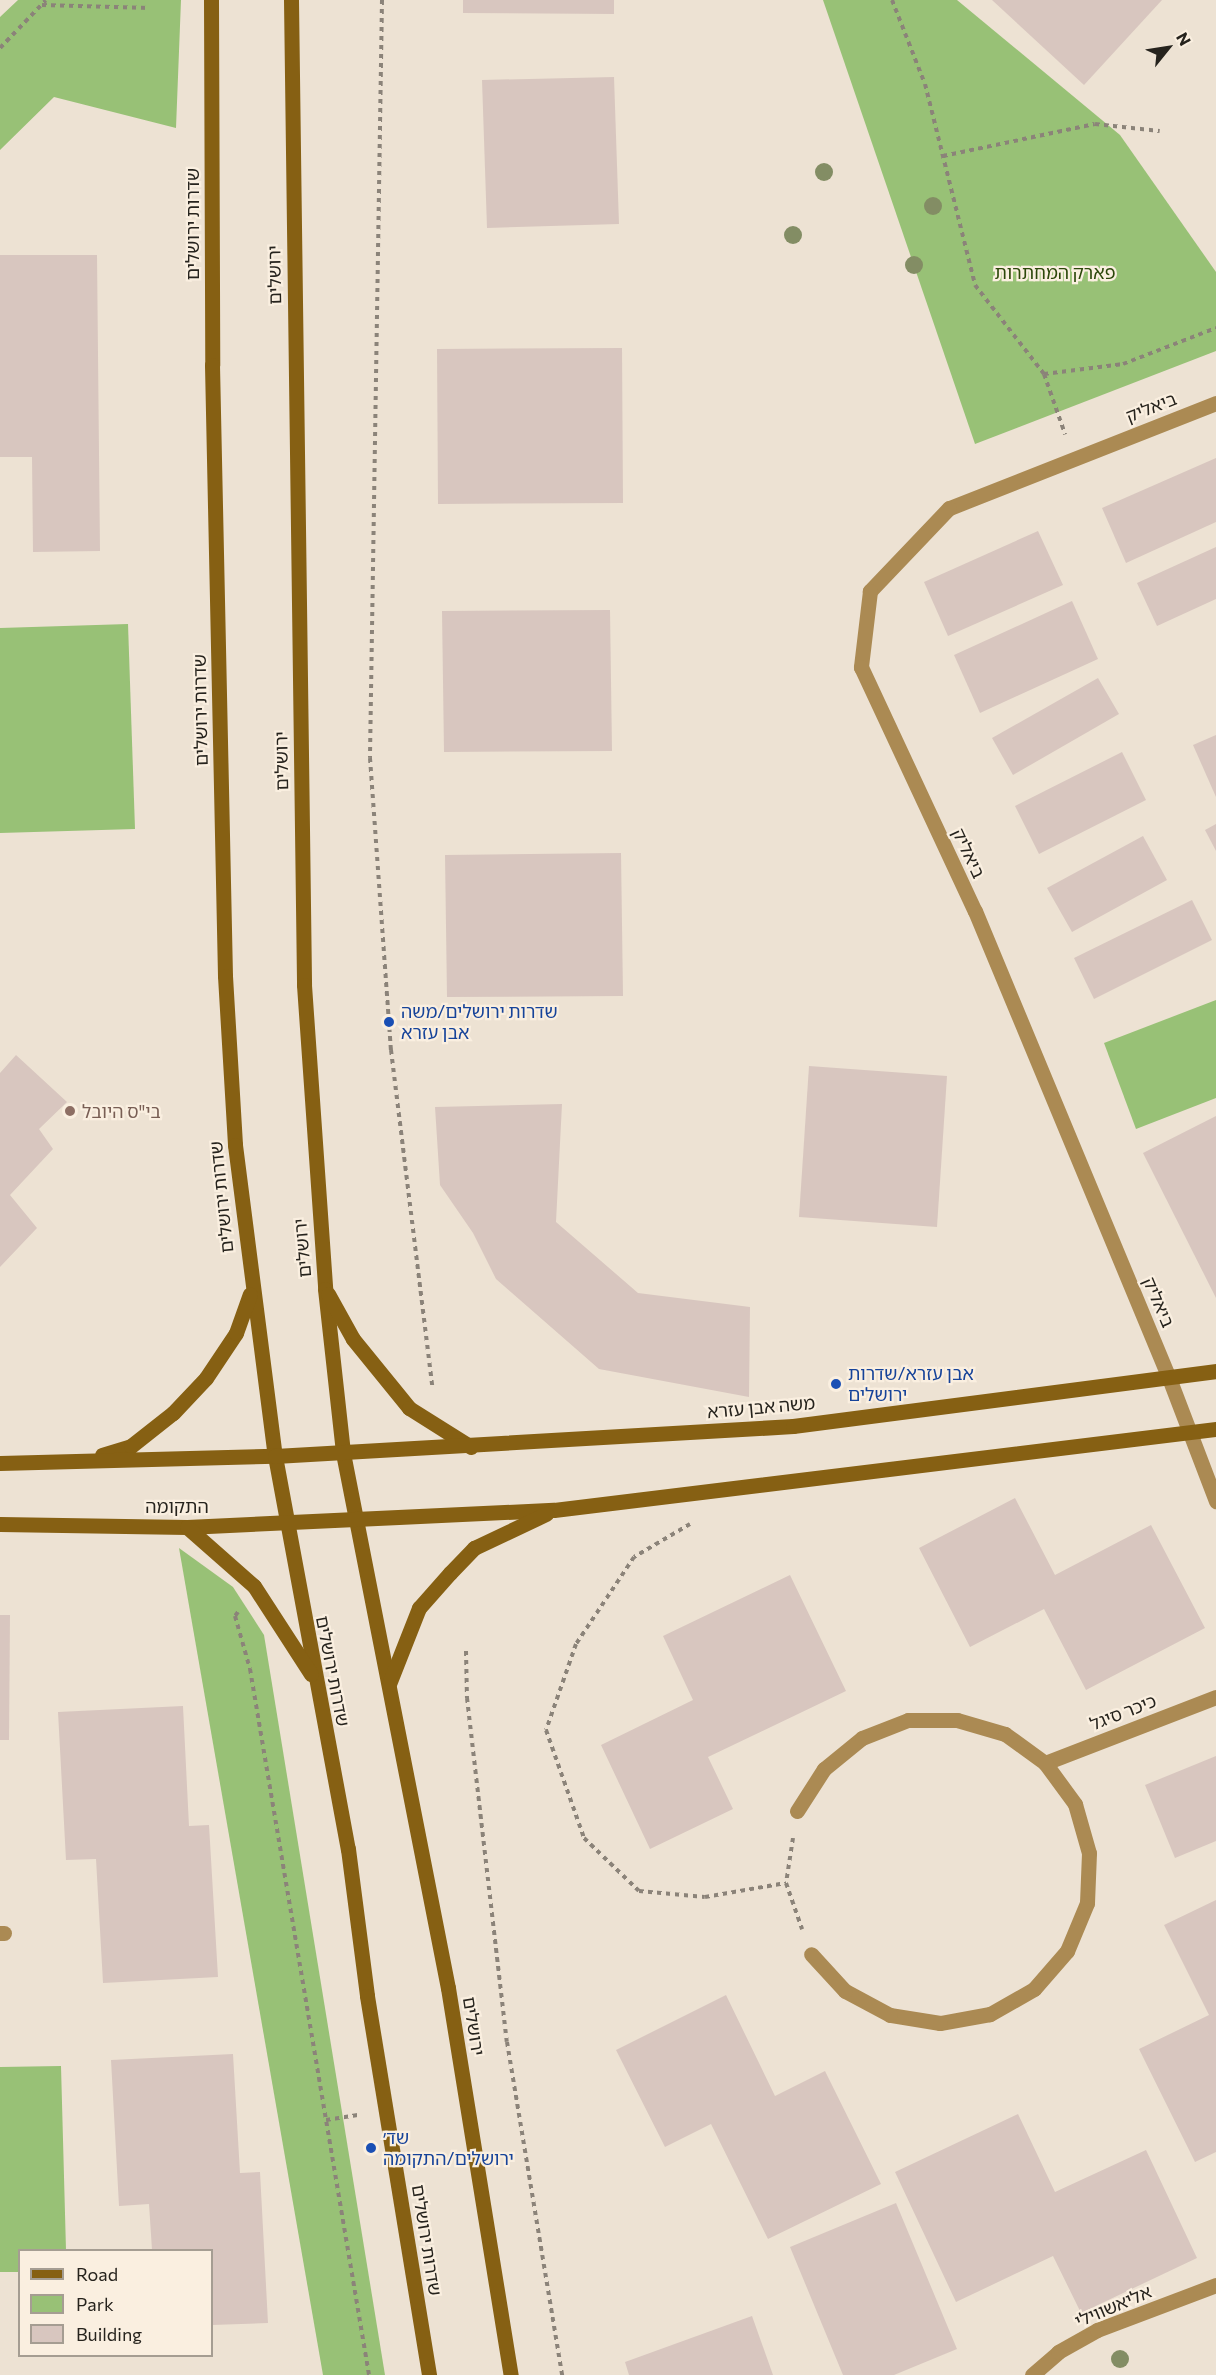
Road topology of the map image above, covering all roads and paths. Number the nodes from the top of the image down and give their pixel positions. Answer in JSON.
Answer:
{"nodes":[{"id":1,"x":46,"y":0,"type":"edge"},
{"id":2,"x":211,"y":0,"type":"edge"},
{"id":3,"x":291,"y":0,"type":"edge"},
{"id":4,"x":381,"y":0,"type":"edge"},
{"id":5,"x":892,"y":0,"type":"edge"},
{"id":6,"x":42,"y":4,"type":"junction"},
{"id":7,"x":150,"y":9,"type":"dead end"},
{"id":8,"x":0,"y":48,"type":"edge"},
{"id":9,"x":1160,"y":131,"type":"dead end"},
{"id":10,"x":943,"y":156,"type":"junction"},
{"id":11,"x":1216,"y":327,"type":"edge"},
{"id":12,"x":1044,"y":374,"type":"junction"},
{"id":13,"x":1216,"y":403,"type":"edge"},
{"id":14,"x":1073,"y":459,"type":"junction"},
{"id":15,"x":251,"y":1289,"type":"junction"},
{"id":16,"x":325,"y":1289,"type":"junction"},
{"id":17,"x":1216,"y":1371,"type":"edge"},
{"id":18,"x":1169,"y":1378,"type":"junction"},
{"id":19,"x":432,"y":1386,"type":"dead end"},
{"id":20,"x":1216,"y":1429,"type":"edge"},
{"id":21,"x":1190,"y":1432,"type":"junction"},
{"id":22,"x":471,"y":1447,"type":"junction"},
{"id":23,"x":343,"y":1453,"type":"junction"},
{"id":24,"x":275,"y":1456,"type":"junction"},
{"id":25,"x":85,"y":1461,"type":"junction"},
{"id":26,"x":0,"y":1463,"type":"edge"},
{"id":27,"x":1216,"y":1501,"type":"edge"},
{"id":28,"x":554,"y":1510,"type":"junction"},
{"id":29,"x":355,"y":1519,"type":"junction"},
{"id":30,"x":693,"y":1522,"type":"dead end"},
{"id":31,"x":286,"y":1523,"type":"junction"},
{"id":32,"x":0,"y":1524,"type":"edge"},
{"id":33,"x":187,"y":1527,"type":"junction"},
{"id":34,"x":254,"y":1586,"type":"junction"},
{"id":35,"x":466,"y":1651,"type":"dead end"},
{"id":36,"x":315,"y":1680,"type":"junction"},
{"id":37,"x":389,"y":1684,"type":"junction"},
{"id":38,"x":1216,"y":1697,"type":"edge"},
{"id":39,"x":1045,"y":1763,"type":"junction"},
{"id":40,"x":797,"y":1811,"type":"joint"},
{"id":41,"x":786,"y":1882,"type":"junction"},
{"id":42,"x":811,"y":1954,"type":"joint"},
{"id":43,"x":1216,"y":2285,"type":"edge"},
{"id":44,"x":369,"y":2375,"type":"edge"},
{"id":45,"x":429,"y":2375,"type":"edge"},
{"id":46,"x":511,"y":2375,"type":"edge"},
{"id":47,"x":562,"y":2375,"type":"edge"},
{"id":48,"x":1032,"y":2375,"type":"edge"}],
"edges":[{"from":1,"to":6,"type":"path"},
{"from":2,"to":15,"type":"main road","name":"שדרות ירושלים"},
{"from":3,"to":16,"type":"main road","name":"ירושלים"},
{"from":4,"to":19,"type":"path"},
{"from":5,"to":10,"type":"path"},
{"from":6,"to":7,"type":"path"},
{"from":6,"to":8,"type":"path"},
{"from":9,"to":10,"type":"path"},
{"from":10,"to":12,"type":"path"},
{"from":11,"to":12,"type":"path"},
{"from":12,"to":14,"type":"path"},
{"from":13,"to":14,"type":"street","name":"ביאליק"},
{"from":14,"to":18,"type":"street","name":"ביאליק"},
{"from":15,"to":24,"type":"main road","name":"שדרות ירושלים"},
{"from":15,"to":25,"type":"main road"},
{"from":16,"to":22,"type":"main road"},
{"from":16,"to":23,"type":"main road","name":"ירושלים"},
{"from":17,"to":18,"type":"main road","name":"משה אבן עזרא"},
{"from":18,"to":21,"type":"street","name":"ביאליק"},
{"from":18,"to":22,"type":"main road","name":"משה אבן עזרא"},
{"from":20,"to":21,"type":"main road"},
{"from":21,"to":27,"type":"street","name":"ביאליק"},
{"from":21,"to":28,"type":"main road"},
{"from":22,"to":23,"type":"main road","name":"משה אבן עזרא"},
{"from":23,"to":24,"type":"main road"},
{"from":23,"to":29,"type":"main road","name":"ירושלים"},
{"from":24,"to":25,"type":"main road"},
{"from":24,"to":31,"type":"main road","name":"שדרות ירושלים"},
{"from":25,"to":26,"type":"main road"},
{"from":28,"to":29,"type":"main road"},
{"from":28,"to":37,"type":"main road"},
{"from":29,"to":31,"type":"main road","name":"התקומה"},
{"from":29,"to":37,"type":"main road"},
{"from":30,"to":41,"type":"path"},
{"from":31,"to":33,"type":"main road","name":"התקומה"},
{"from":31,"to":36,"type":"main road","name":"שדרות ירושלים"},
{"from":32,"to":33,"type":"main road","name":"התקומה"},
{"from":33,"to":34,"type":"main road"},
{"from":34,"to":36,"type":"main road"},
{"from":34,"to":44,"type":"path"},
{"from":35,"to":47,"type":"path"},
{"from":36,"to":45,"type":"main road","name":"שדרות ירושלים"},
{"from":37,"to":46,"type":"main road","name":"ירושלים"},
{"from":38,"to":39,"type":"street","name":"כיכר סיגל"},
{"from":39,"to":40,"type":"street"},
{"from":39,"to":42,"type":"street"},
{"from":40,"to":41,"type":"path"},
{"from":41,"to":42,"type":"path"},
{"from":43,"to":48,"type":"street","name":"אליאשווילי"}]}
